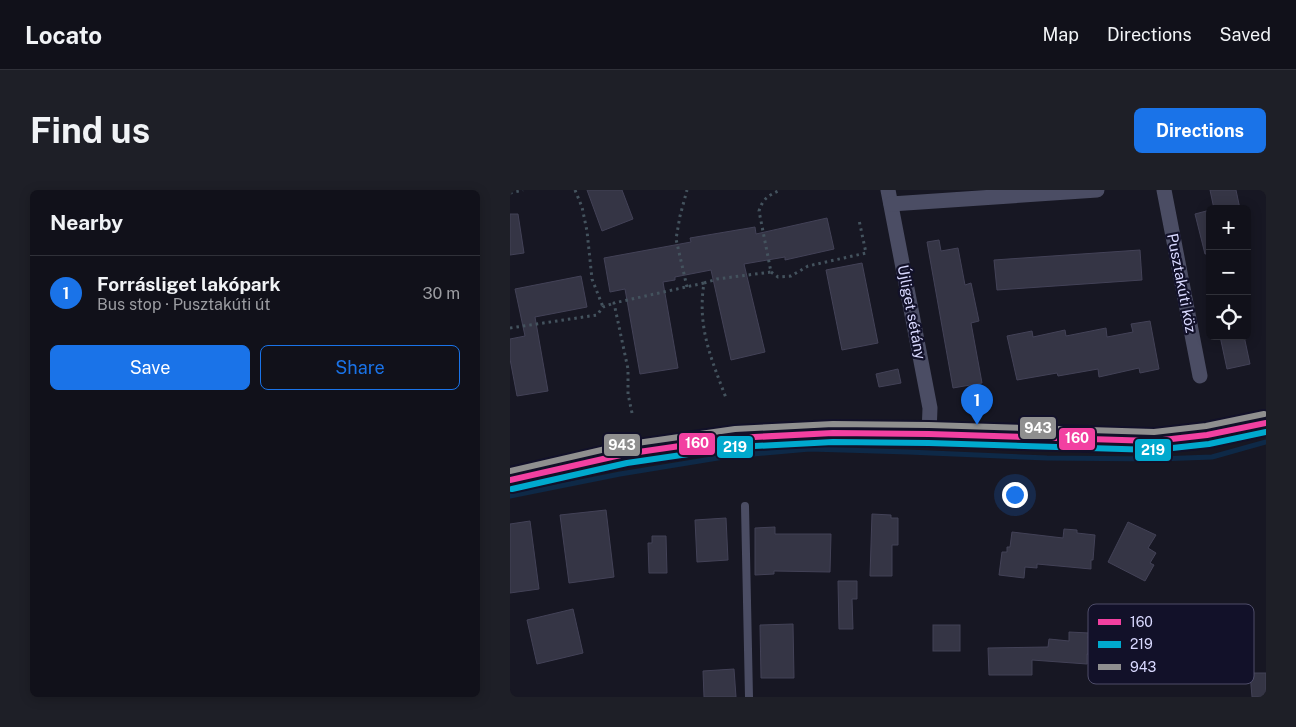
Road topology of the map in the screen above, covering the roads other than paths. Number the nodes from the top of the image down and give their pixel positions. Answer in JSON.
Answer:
{"nodes":[{"id":1,"x":1097,"y":190,"type":"edge"},
{"id":2,"x":1164,"y":190,"type":"edge"},
{"id":3,"x":890,"y":197,"type":"edge"},
{"id":4,"x":1200,"y":376,"type":"dead end"},
{"id":5,"x":1266,"y":424,"type":"edge"},
{"id":6,"x":929,"y":434,"type":"junction"},
{"id":7,"x":510,"y":480,"type":"edge"},
{"id":8,"x":745,"y":506,"type":"dead end"},
{"id":9,"x":749,"y":697,"type":"edge"}],
"edges":[{"from":1,"to":3,"type":"street"},
{"from":2,"to":4,"type":"street","name":"Pusztakúti köz"},
{"from":3,"to":6,"type":"street","name":"Újliget sétány"},
{"from":5,"to":6,"type":"street"},
{"from":6,"to":7,"type":"street"},
{"from":8,"to":9,"type":"lane"}]}
